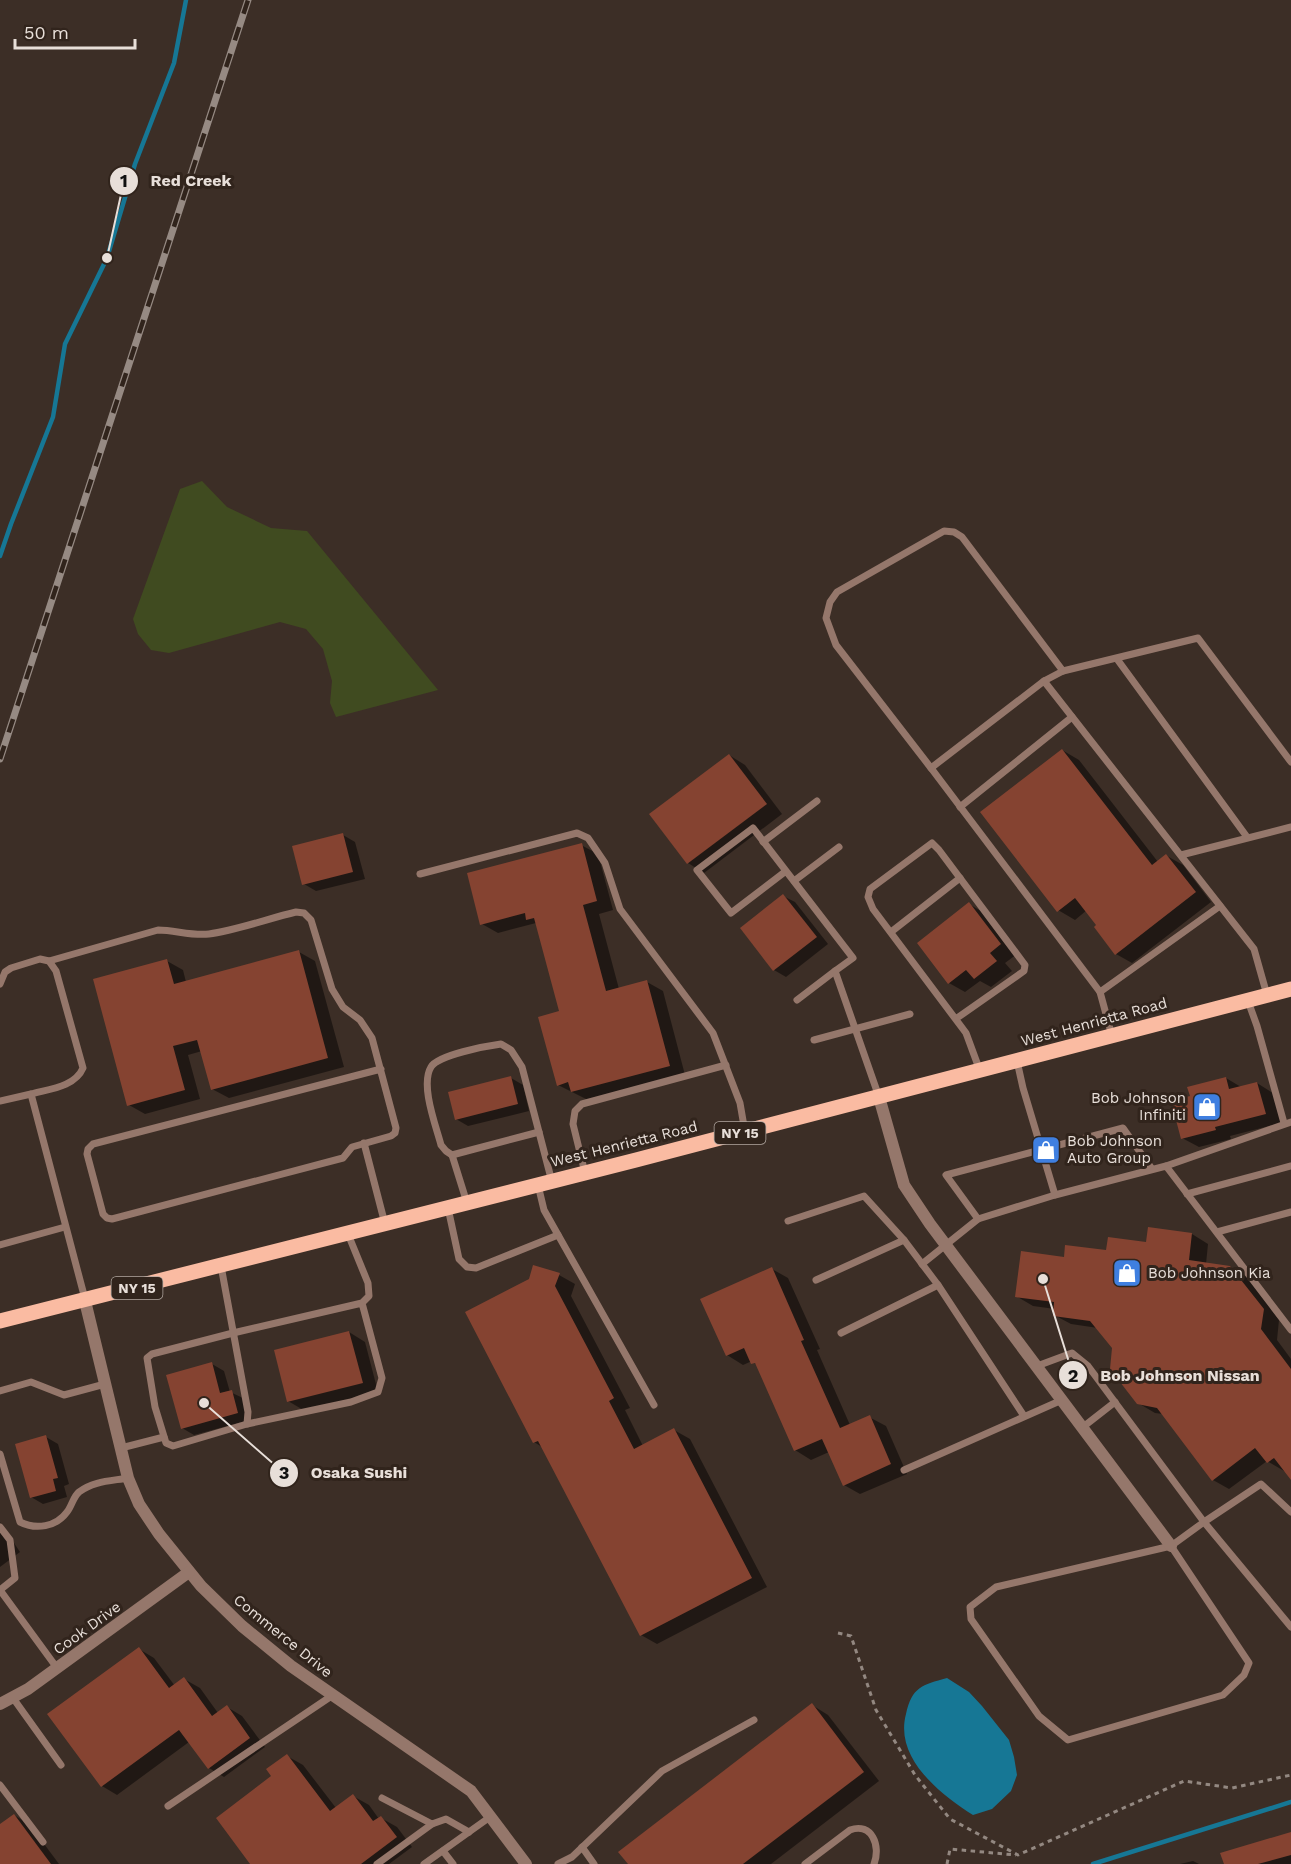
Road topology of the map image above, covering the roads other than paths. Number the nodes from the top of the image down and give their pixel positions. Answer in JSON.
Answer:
{"nodes":[{"id":1,"x":1117,"y":659,"type":"junction"},
{"id":2,"x":1063,"y":671,"type":"junction"},
{"id":3,"x":1044,"y":681,"type":"junction"},
{"id":4,"x":1072,"y":717,"type":"junction"},
{"id":5,"x":1291,"y":762,"type":"edge"},
{"id":6,"x":931,"y":768,"type":"junction"},
{"id":7,"x":817,"y":801,"type":"dead end"},
{"id":8,"x":960,"y":807,"type":"junction"},
{"id":9,"x":1291,"y":826,"type":"edge"},
{"id":10,"x":1247,"y":837,"type":"junction"},
{"id":11,"x":763,"y":842,"type":"junction"},
{"id":12,"x":840,"y":847,"type":"dead end"},
{"id":13,"x":1180,"y":855,"type":"junction"},
{"id":14,"x":786,"y":871,"type":"junction"},
{"id":15,"x":420,"y":874,"type":"dead end"},
{"id":16,"x":960,"y":878,"type":"junction"},
{"id":17,"x":794,"y":881,"type":"junction"},
{"id":18,"x":1220,"y":906,"type":"junction"},
{"id":19,"x":891,"y":932,"type":"junction"},
{"id":20,"x":49,"y":961,"type":"junction"},
{"id":21,"x":836,"y":971,"type":"junction"},
{"id":22,"x":0,"y":984,"type":"edge"},
{"id":23,"x":1291,"y":989,"type":"edge"},
{"id":24,"x":1100,"y":992,"type":"junction"},
{"id":25,"x":1267,"y":995,"type":"junction"},
{"id":26,"x":797,"y":1000,"type":"dead end"},
{"id":27,"x":1248,"y":1000,"type":"junction"},
{"id":28,"x":910,"y":1014,"type":"dead end"},
{"id":29,"x":957,"y":1018,"type":"junction"},
{"id":30,"x":855,"y":1029,"type":"junction"},
{"id":31,"x":1112,"y":1036,"type":"junction"},
{"id":32,"x":814,"y":1040,"type":"dead end"},
{"id":33,"x":1017,"y":1061,"type":"junction"},
{"id":34,"x":726,"y":1065,"type":"junction"},
{"id":35,"x":381,"y":1069,"type":"junction"},
{"id":36,"x":980,"y":1071,"type":"junction"},
{"id":37,"x":31,"y":1094,"type":"junction"},
{"id":38,"x":879,"y":1097,"type":"junction"},
{"id":39,"x":0,"y":1101,"type":"edge"},
{"id":40,"x":1288,"y":1123,"type":"edge"},
{"id":41,"x":539,"y":1132,"type":"junction"},
{"id":42,"x":745,"y":1132,"type":"junction"},
{"id":43,"x":364,"y":1143,"type":"junction"},
{"id":44,"x":1041,"y":1150,"type":"junction"},
{"id":45,"x":452,"y":1155,"type":"junction"},
{"id":46,"x":1166,"y":1166,"type":"junction"},
{"id":47,"x":1291,"y":1167,"type":"edge"},
{"id":48,"x":1152,"y":1169,"type":"junction"},
{"id":49,"x":585,"y":1173,"type":"junction"},
{"id":50,"x":545,"y":1183,"type":"junction"},
{"id":51,"x":1187,"y":1194,"type":"junction"},
{"id":52,"x":1055,"y":1195,"type":"junction"},
{"id":53,"x":466,"y":1203,"type":"junction"},
{"id":54,"x":448,"y":1208,"type":"junction"},
{"id":55,"x":1291,"y":1212,"type":"edge"},
{"id":56,"x":978,"y":1219,"type":"junction"},
{"id":57,"x":788,"y":1221,"type":"dead end"},
{"id":58,"x":385,"y":1224,"type":"junction"},
{"id":59,"x":65,"y":1227,"type":"junction"},
{"id":60,"x":1217,"y":1232,"type":"junction"},
{"id":61,"x":348,"y":1234,"type":"junction"},
{"id":62,"x":558,"y":1235,"type":"junction"},
{"id":63,"x":904,"y":1240,"type":"junction"},
{"id":64,"x":0,"y":1245,"type":"edge"},
{"id":65,"x":945,"y":1245,"type":"junction"},
{"id":66,"x":922,"y":1264,"type":"junction"},
{"id":67,"x":221,"y":1266,"type":"junction"},
{"id":68,"x":816,"y":1280,"type":"dead end"},
{"id":69,"x":938,"y":1285,"type":"junction"},
{"id":70,"x":85,"y":1301,"type":"junction"},
{"id":71,"x":362,"y":1303,"type":"junction"},
{"id":72,"x":0,"y":1321,"type":"edge"},
{"id":73,"x":1291,"y":1330,"type":"edge"},
{"id":74,"x":233,"y":1332,"type":"junction"},
{"id":75,"x":841,"y":1333,"type":"dead end"},
{"id":76,"x":1037,"y":1366,"type":"junction"},
{"id":77,"x":105,"y":1384,"type":"junction"},
{"id":78,"x":0,"y":1391,"type":"edge"},
{"id":79,"x":1062,"y":1400,"type":"junction"},
{"id":80,"x":1115,"y":1402,"type":"junction"},
{"id":81,"x":654,"y":1405,"type":"dead end"},
{"id":82,"x":1024,"y":1416,"type":"junction"},
{"id":83,"x":247,"y":1424,"type":"junction"},
{"id":84,"x":1083,"y":1427,"type":"junction"},
{"id":85,"x":164,"y":1437,"type":"junction"},
{"id":86,"x":121,"y":1448,"type":"junction"},
{"id":87,"x":0,"y":1454,"type":"edge"},
{"id":88,"x":904,"y":1470,"type":"dead end"},
{"id":89,"x":128,"y":1478,"type":"junction"},
{"id":90,"x":1291,"y":1512,"type":"edge"},
{"id":91,"x":1204,"y":1522,"type":"junction"},
{"id":92,"x":0,"y":1527,"type":"edge"},
{"id":93,"x":1171,"y":1546,"type":"junction"},
{"id":94,"x":189,"y":1572,"type":"junction"},
{"id":95,"x":0,"y":1590,"type":"edge"},
{"id":96,"x":1291,"y":1627,"type":"edge"},
{"id":97,"x":57,"y":1668,"type":"junction"},
{"id":98,"x":333,"y":1695,"type":"junction"},
{"id":99,"x":13,"y":1698,"type":"junction"},
{"id":100,"x":0,"y":1704,"type":"edge"},
{"id":101,"x":754,"y":1720,"type":"dead end"},
{"id":102,"x":61,"y":1765,"type":"dead end"},
{"id":103,"x":0,"y":1785,"type":"edge"},
{"id":104,"x":382,"y":1798,"type":"dead end"},
{"id":105,"x":168,"y":1806,"type":"dead end"},
{"id":106,"x":490,"y":1817,"type":"junction"},
{"id":107,"x":432,"y":1824,"type":"junction"},
{"id":108,"x":469,"y":1832,"type":"junction"},
{"id":109,"x":43,"y":1842,"type":"dead end"},
{"id":110,"x":582,"y":1847,"type":"junction"},
{"id":111,"x":442,"y":1851,"type":"junction"},
{"id":112,"x":377,"y":1864,"type":"edge"},
{"id":113,"x":424,"y":1864,"type":"edge"},
{"id":114,"x":453,"y":1864,"type":"edge"},
{"id":115,"x":526,"y":1864,"type":"edge"},
{"id":116,"x":558,"y":1864,"type":"edge"},
{"id":117,"x":594,"y":1864,"type":"edge"},
{"id":118,"x":805,"y":1864,"type":"edge"},
{"id":119,"x":874,"y":1864,"type":"edge"}],
"edges":[{"from":1,"to":2,"type":"lane"},
{"from":1,"to":5,"type":"lane"},
{"from":1,"to":10,"type":"lane"},
{"from":2,"to":3,"type":"lane"},
{"from":2,"to":6,"type":"lane"},
{"from":3,"to":4,"type":"lane"},
{"from":3,"to":6,"type":"lane"},
{"from":4,"to":8,"type":"lane"},
{"from":4,"to":13,"type":"lane"},
{"from":6,"to":8,"type":"lane"},
{"from":7,"to":11,"type":"lane"},
{"from":8,"to":24,"type":"lane"},
{"from":9,"to":10,"type":"lane"},
{"from":10,"to":13,"type":"lane"},
{"from":11,"to":14,"type":"lane"},
{"from":11,"to":14,"type":"lane"},
{"from":12,"to":17,"type":"lane"},
{"from":13,"to":18,"type":"lane"},
{"from":14,"to":17,"type":"lane"},
{"from":15,"to":34,"type":"lane"},
{"from":16,"to":19,"type":"lane"},
{"from":16,"to":19,"type":"lane"},
{"from":16,"to":29,"type":"lane"},
{"from":17,"to":21,"type":"lane"},
{"from":18,"to":24,"type":"lane"},
{"from":18,"to":25,"type":"lane"},
{"from":19,"to":29,"type":"lane"},
{"from":20,"to":22,"type":"lane"},
{"from":20,"to":35,"type":"lane"},
{"from":20,"to":37,"type":"lane"},
{"from":21,"to":26,"type":"lane"},
{"from":21,"to":30,"type":"lane"},
{"from":23,"to":25,"type":"main road","name":"West Henrietta Road","number":"NY 15"},
{"from":24,"to":31,"type":"lane"},
{"from":25,"to":27,"type":"main road","name":"West Henrietta Road","number":"NY 15"},
{"from":27,"to":31,"type":"main road","name":"West Henrietta Road","number":"NY 15"},
{"from":27,"to":40,"type":"lane"},
{"from":28,"to":30,"type":"lane"},
{"from":29,"to":36,"type":"lane"},
{"from":30,"to":32,"type":"lane"},
{"from":30,"to":38,"type":"lane"},
{"from":31,"to":33,"type":"main road","name":"West Henrietta Road","number":"NY 15"},
{"from":33,"to":36,"type":"main road","name":"West Henrietta Road","number":"NY 15"},
{"from":33,"to":44,"type":"lane"},
{"from":34,"to":42,"type":"lane"},
{"from":34,"to":49,"type":"lane"},
{"from":35,"to":43,"type":"lane"},
{"from":35,"to":43,"type":"lane"},
{"from":36,"to":38,"type":"main road","name":"West Henrietta Road","number":"NY 15"},
{"from":37,"to":39,"type":"lane"},
{"from":37,"to":59,"type":"lane"},
{"from":38,"to":42,"type":"main road","name":"West Henrietta Road","number":"NY 15"},
{"from":38,"to":65,"type":"street"},
{"from":40,"to":46,"type":"lane"},
{"from":41,"to":45,"type":"lane"},
{"from":41,"to":45,"type":"lane"},
{"from":41,"to":50,"type":"lane"},
{"from":42,"to":49,"type":"main road","name":"West Henrietta Road","number":"NY 15"},
{"from":43,"to":58,"type":"lane"},
{"from":44,"to":48,"type":"lane"},
{"from":44,"to":52,"type":"lane"},
{"from":44,"to":56,"type":"lane"},
{"from":45,"to":53,"type":"lane"},
{"from":46,"to":48,"type":"lane"},
{"from":46,"to":51,"type":"lane"},
{"from":47,"to":51,"type":"lane"},
{"from":48,"to":52,"type":"lane"},
{"from":49,"to":50,"type":"main road","name":"West Henrietta Road","number":"NY 15"},
{"from":50,"to":53,"type":"main road","name":"West Henrietta Road","number":"NY 15"},
{"from":50,"to":62,"type":"lane"},
{"from":51,"to":60,"type":"lane"},
{"from":52,"to":56,"type":"lane"},
{"from":53,"to":54,"type":"main road","name":"West Henrietta Road","number":"NY 15"},
{"from":54,"to":58,"type":"main road","name":"West Henrietta Road","number":"NY 15"},
{"from":54,"to":62,"type":"lane"},
{"from":55,"to":60,"type":"lane"},
{"from":56,"to":65,"type":"lane"},
{"from":57,"to":63,"type":"lane"},
{"from":58,"to":61,"type":"main road","name":"West Henrietta Road","number":"NY 15"},
{"from":59,"to":64,"type":"lane"},
{"from":59,"to":70,"type":"lane"},
{"from":60,"to":73,"type":"lane"},
{"from":61,"to":67,"type":"main road","name":"West Henrietta Road","number":"NY 15"},
{"from":61,"to":71,"type":"lane"},
{"from":62,"to":81,"type":"lane"},
{"from":63,"to":66,"type":"lane"},
{"from":63,"to":68,"type":"lane"},
{"from":65,"to":66,"type":"lane"},
{"from":65,"to":76,"type":"street"},
{"from":66,"to":69,"type":"lane"},
{"from":67,"to":70,"type":"main road","name":"West Henrietta Road","number":"NY 15"},
{"from":67,"to":74,"type":"lane"},
{"from":69,"to":75,"type":"lane"},
{"from":69,"to":82,"type":"lane"},
{"from":70,"to":72,"type":"main road","name":"West Henrietta Road","number":"NY 15"},
{"from":70,"to":77,"type":"street","name":"Commerce Drive"},
{"from":71,"to":74,"type":"lane"},
{"from":71,"to":83,"type":"lane"},
{"from":74,"to":83,"type":"lane"},
{"from":74,"to":85,"type":"lane"},
{"from":76,"to":79,"type":"street"},
{"from":76,"to":80,"type":"lane"},
{"from":77,"to":78,"type":"lane"},
{"from":77,"to":86,"type":"street","name":"Commerce Drive"},
{"from":79,"to":82,"type":"lane"},
{"from":79,"to":84,"type":"street"},
{"from":80,"to":84,"type":"lane"},
{"from":80,"to":91,"type":"lane"},
{"from":82,"to":88,"type":"lane"},
{"from":83,"to":85,"type":"lane"},
{"from":84,"to":93,"type":"street"},
{"from":85,"to":86,"type":"lane"},
{"from":86,"to":89,"type":"street","name":"Commerce Drive"},
{"from":87,"to":89,"type":"lane"},
{"from":89,"to":94,"type":"street","name":"Commerce Drive"},
{"from":90,"to":91,"type":"lane"},
{"from":91,"to":93,"type":"lane"},
{"from":91,"to":96,"type":"lane"},
{"from":92,"to":95,"type":"lane"},
{"from":93,"to":93,"type":"lane"},
{"from":94,"to":97,"type":"street","name":"Cook Drive"},
{"from":94,"to":98,"type":"street","name":"Commerce Drive"},
{"from":95,"to":97,"type":"lane"},
{"from":97,"to":99,"type":"street","name":"Cook Drive"},
{"from":98,"to":105,"type":"lane"},
{"from":98,"to":106,"type":"street","name":"Commerce Drive"},
{"from":99,"to":100,"type":"street","name":"Cook Drive"},
{"from":99,"to":102,"type":"lane"},
{"from":101,"to":110,"type":"lane"},
{"from":103,"to":109,"type":"lane"},
{"from":104,"to":107,"type":"lane"},
{"from":106,"to":108,"type":"lane"},
{"from":106,"to":115,"type":"street","name":"Commerce Drive"},
{"from":107,"to":108,"type":"lane"},
{"from":107,"to":112,"type":"lane"},
{"from":108,"to":111,"type":"lane"},
{"from":110,"to":116,"type":"lane"},
{"from":110,"to":117,"type":"lane"},
{"from":111,"to":113,"type":"lane"},
{"from":111,"to":114,"type":"lane"},
{"from":118,"to":119,"type":"lane"}]}
